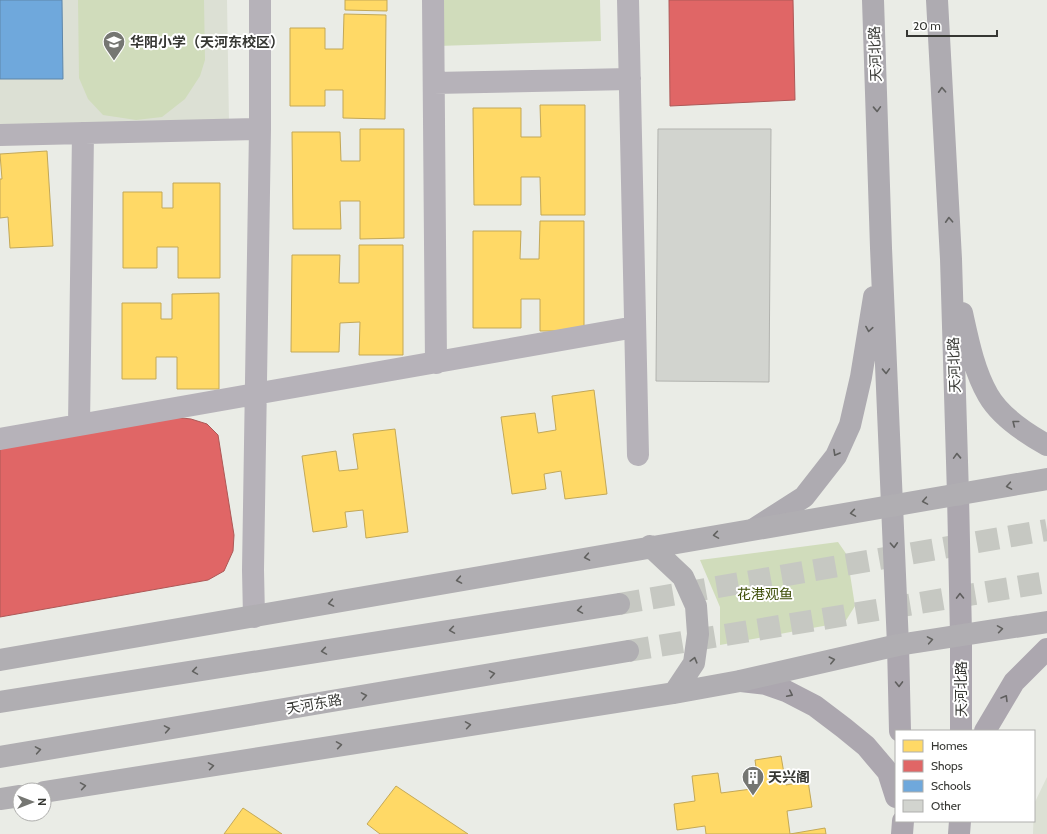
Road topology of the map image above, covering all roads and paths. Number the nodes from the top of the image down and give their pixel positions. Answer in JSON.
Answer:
{"nodes":[{"id":1,"x":260,"y":0,"type":"edge"},
{"id":2,"x":433,"y":0,"type":"edge"},
{"id":3,"x":628,"y":0,"type":"edge"},
{"id":4,"x":873,"y":0,"type":"edge"},
{"id":5,"x":937,"y":0,"type":"edge"},
{"id":6,"x":630,"y":79,"type":"junction"},
{"id":7,"x":434,"y":84,"type":"junction"},
{"id":8,"x":260,"y":129,"type":"junction"},
{"id":9,"x":83,"y":133,"type":"junction"},
{"id":10,"x":0,"y":135,"type":"edge"},
{"id":11,"x":881,"y":248,"type":"junction"},
{"id":12,"x":951,"y":259,"type":"junction"},
{"id":13,"x":635,"y":327,"type":"junction"},
{"id":14,"x":436,"y":363,"type":"junction"},
{"id":15,"x":255,"y":395,"type":"junction"},
{"id":16,"x":79,"y":425,"type":"junction"},
{"id":17,"x":0,"y":439,"type":"edge"},
{"id":18,"x":1047,"y":445,"type":"edge"},
{"id":19,"x":638,"y":455,"type":"dead end"},
{"id":20,"x":1047,"y":479,"type":"edge"},
{"id":21,"x":958,"y":495,"type":"junction"},
{"id":22,"x":892,"y":506,"type":"junction"},
{"id":23,"x":754,"y":529,"type":"junction"},
{"id":24,"x":650,"y":546,"type":"junction"},
{"id":25,"x":619,"y":604,"type":"tunnel mouth"},
{"id":26,"x":254,"y":616,"type":"junction"},
{"id":27,"x":1047,"y":622,"type":"edge"},
{"id":28,"x":961,"y":635,"type":"junction"},
{"id":29,"x":898,"y":646,"type":"junction"},
{"id":30,"x":1047,"y":649,"type":"edge"},
{"id":31,"x":628,"y":652,"type":"tunnel mouth"},
{"id":32,"x":0,"y":660,"type":"edge"},
{"id":33,"x":740,"y":681,"type":"junction"},
{"id":34,"x":674,"y":693,"type":"junction"},
{"id":35,"x":0,"y":702,"type":"edge"},
{"id":36,"x":900,"y":730,"type":"edge"},
{"id":37,"x":961,"y":730,"type":"edge"},
{"id":38,"x":986,"y":730,"type":"edge"},
{"id":39,"x":0,"y":757,"type":"edge"},
{"id":40,"x":52,"y":791,"type":"edge"},
{"id":41,"x":895,"y":794,"type":"edge"},
{"id":42,"x":12,"y":797,"type":"edge"},
{"id":43,"x":0,"y":799,"type":"edge"},
{"id":44,"x":903,"y":822,"type":"edge"},
{"id":45,"x":960,"y":822,"type":"edge"},
{"id":46,"x":902,"y":834,"type":"edge"},
{"id":47,"x":959,"y":834,"type":"edge"}],
"edges":[{"from":1,"to":8,"type":"street"},
{"from":2,"to":7,"type":"street"},
{"from":3,"to":6,"type":"street"},
{"from":4,"to":11,"type":"main road","name":"天河北路","one_way":true},
{"from":12,"to":5,"type":"main road","name":"天河北路","one_way":true},
{"from":6,"to":7,"type":"street"},
{"from":6,"to":13,"type":"street"},
{"from":7,"to":14,"type":"street"},
{"from":8,"to":9,"type":"street"},
{"from":8,"to":15,"type":"street"},
{"from":9,"to":10,"type":"street"},
{"from":9,"to":16,"type":"street"},
{"from":11,"to":22,"type":"main road","name":"天河北路","one_way":true},
{"from":11,"to":23,"type":"main road","one_way":true},
{"from":18,"to":12,"type":"main road","one_way":true},
{"from":21,"to":12,"type":"main road","name":"天河北路","one_way":true},
{"from":13,"to":14,"type":"street"},
{"from":13,"to":19,"type":"street"},
{"from":14,"to":15,"type":"street"},
{"from":15,"to":16,"type":"street"},
{"from":15,"to":26,"type":"street"},
{"from":16,"to":17,"type":"street"},
{"from":20,"to":21,"type":"highway","one_way":true},
{"from":21,"to":22,"type":"highway","one_way":true},
{"from":28,"to":21,"type":"main road","name":"天河北路","one_way":true},
{"from":22,"to":23,"type":"highway","one_way":true},
{"from":22,"to":29,"type":"main road","name":"天河北路","one_way":true},
{"from":23,"to":24,"type":"highway","one_way":true},
{"from":24,"to":26,"type":"highway","one_way":true},
{"from":34,"to":24,"type":"highway","one_way":true},
{"from":25,"to":35,"type":"highway","one_way":true},
{"from":26,"to":32,"type":"highway"},
{"from":28,"to":27,"type":"highway","one_way":true},
{"from":29,"to":28,"type":"highway","one_way":true},
{"from":28,"to":37,"type":"main road","name":"天河北路"},
{"from":33,"to":29,"type":"highway","one_way":true},
{"from":29,"to":36,"type":"main road","name":"天河北路","one_way":true},
{"from":38,"to":30,"type":"main road","one_way":true},
{"from":39,"to":31,"type":"highway","name":"天河东路","one_way":true},
{"from":33,"to":34,"type":"highway"},
{"from":33,"to":41,"type":"main road","one_way":true},
{"from":40,"to":34,"type":"highway","one_way":true},
{"from":42,"to":43,"type":"highway"},
{"from":44,"to":46,"type":"main road"},
{"from":45,"to":47,"type":"main road"}]}
